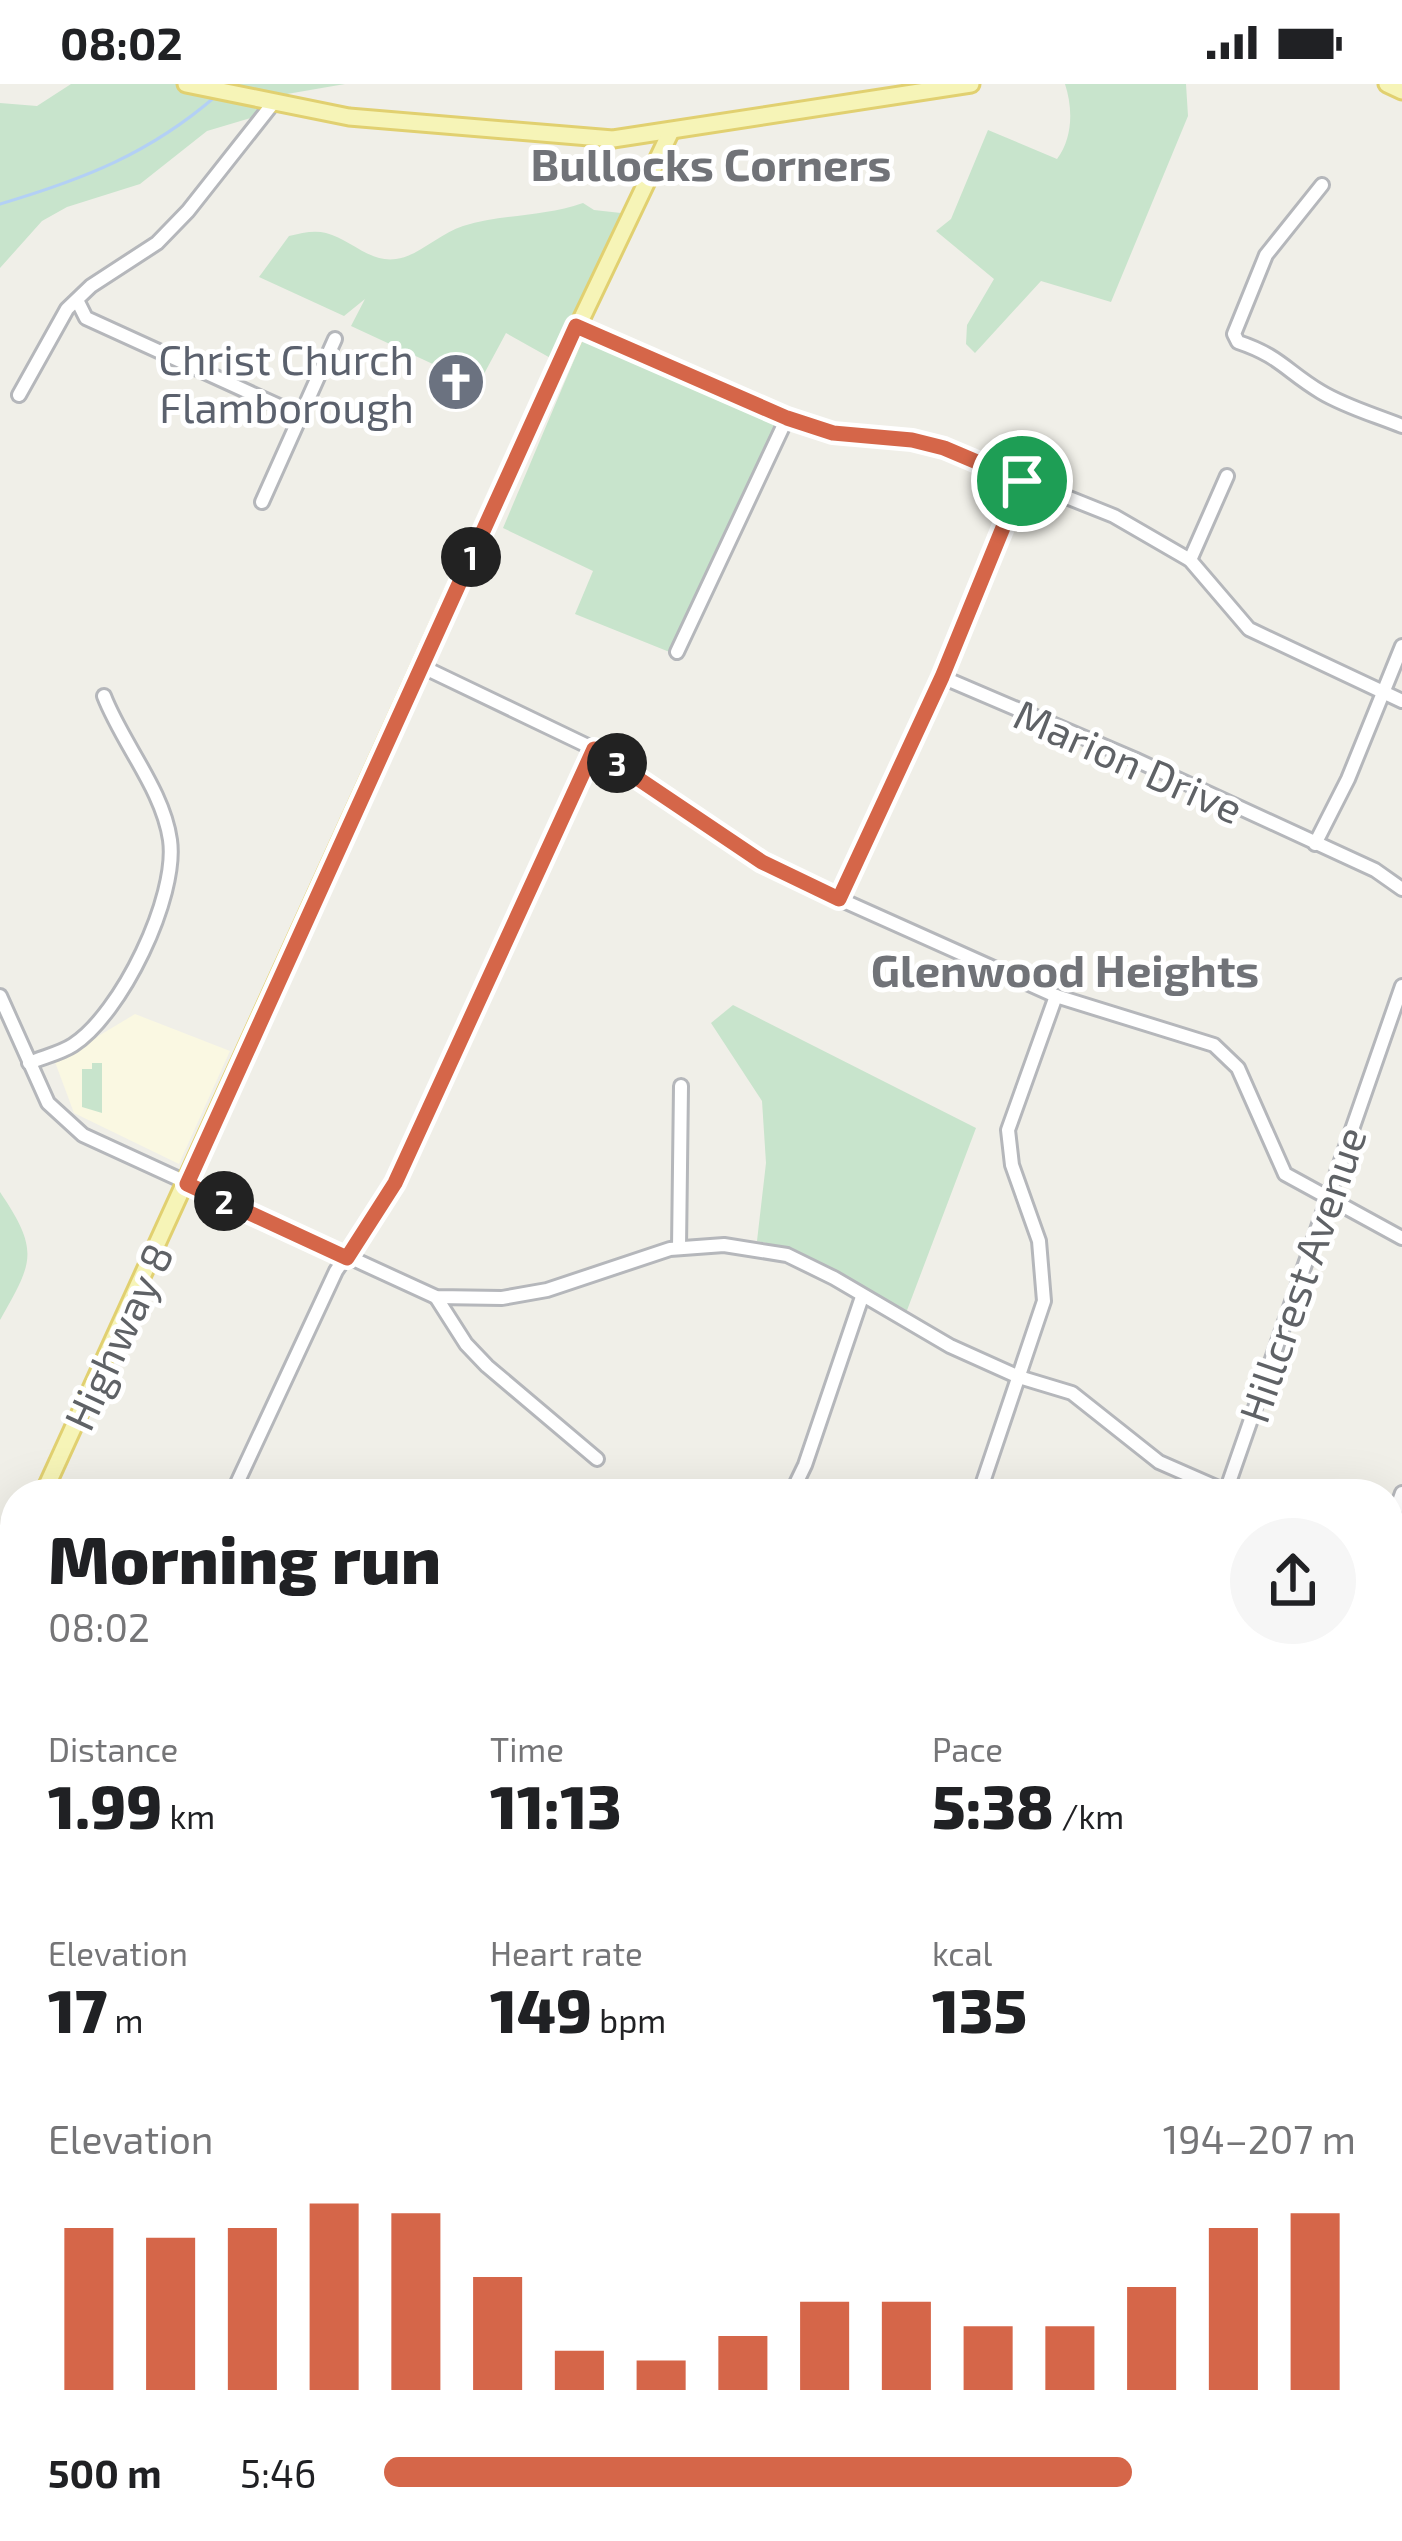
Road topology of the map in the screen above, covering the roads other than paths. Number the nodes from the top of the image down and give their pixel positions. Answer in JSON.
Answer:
{"nodes":[{"id":1,"x":186,"y":84,"type":"edge"},
{"id":2,"x":971,"y":84,"type":"edge"},
{"id":3,"x":1387,"y":84,"type":"edge"},
{"id":4,"x":1402,"y":91,"type":"edge"},
{"id":5,"x":274,"y":102,"type":"junction"},
{"id":6,"x":670,"y":131,"type":"junction"},
{"id":7,"x":1322,"y":185,"type":"dead end"},
{"id":8,"x":76,"y":300,"type":"junction"},
{"id":9,"x":576,"y":326,"type":"junction"},
{"id":10,"x":335,"y":339,"type":"dead end"},
{"id":11,"x":19,"y":395,"type":"dead end"},
{"id":12,"x":301,"y":416,"type":"junction"},
{"id":13,"x":787,"y":418,"type":"junction"},
{"id":14,"x":1402,"y":426,"type":"edge"},
{"id":15,"x":1227,"y":476,"type":"dead end"},
{"id":16,"x":1022,"y":481,"type":"junction"},
{"id":17,"x":262,"y":502,"type":"dead end"},
{"id":18,"x":1190,"y":560,"type":"junction"},
{"id":19,"x":1402,"y":646,"type":"edge"},
{"id":20,"x":677,"y":652,"type":"dead end"},
{"id":21,"x":422,"y":667,"type":"junction"},
{"id":22,"x":942,"y":677,"type":"junction"},
{"id":23,"x":1383,"y":694,"type":"junction"},
{"id":24,"x":104,"y":696,"type":"dead end"},
{"id":25,"x":1402,"y":701,"type":"edge"},
{"id":26,"x":594,"y":749,"type":"junction"},
{"id":27,"x":1315,"y":844,"type":"junction"},
{"id":28,"x":1402,"y":889,"type":"edge"},
{"id":29,"x":839,"y":899,"type":"junction"},
{"id":30,"x":1402,"y":986,"type":"edge"},
{"id":31,"x":0,"y":995,"type":"edge"},
{"id":32,"x":1055,"y":996,"type":"junction"},
{"id":33,"x":29,"y":1063,"type":"junction"},
{"id":34,"x":681,"y":1086,"type":"dead end"},
{"id":35,"x":187,"y":1184,"type":"junction"},
{"id":36,"x":1325,"y":1199,"type":"junction"},
{"id":37,"x":1402,"y":1238,"type":"edge"},
{"id":38,"x":679,"y":1248,"type":"junction"},
{"id":39,"x":347,"y":1258,"type":"junction"},
{"id":40,"x":436,"y":1297,"type":"junction"},
{"id":41,"x":862,"y":1297,"type":"junction"},
{"id":42,"x":1019,"y":1377,"type":"junction"},
{"id":43,"x":597,"y":1459,"type":"dead end"},
{"id":44,"x":50,"y":1479,"type":"edge"},
{"id":45,"x":239,"y":1479,"type":"edge"},
{"id":46,"x":799,"y":1479,"type":"edge"},
{"id":47,"x":984,"y":1479,"type":"edge"},
{"id":48,"x":1196,"y":1479,"type":"edge"},
{"id":49,"x":1232,"y":1479,"type":"edge"}],
"edges":[{"from":1,"to":5,"type":"main road"},
{"from":2,"to":6,"type":"main road"},
{"from":3,"to":4,"type":"main road"},
{"from":5,"to":6,"type":"main road"},
{"from":5,"to":8,"type":"street"},
{"from":6,"to":9,"type":"main road","name":"Highway 8"},
{"from":7,"to":14,"type":"street"},
{"from":8,"to":11,"type":"street"},
{"from":8,"to":12,"type":"street"},
{"from":9,"to":13,"type":"street"},
{"from":9,"to":21,"type":"main road","name":"Highway 8"},
{"from":10,"to":12,"type":"street"},
{"from":12,"to":17,"type":"street"},
{"from":13,"to":16,"type":"street"},
{"from":13,"to":20,"type":"street"},
{"from":15,"to":18,"type":"street"},
{"from":16,"to":18,"type":"street"},
{"from":16,"to":22,"type":"street"},
{"from":18,"to":23,"type":"street"},
{"from":19,"to":23,"type":"street"},
{"from":21,"to":26,"type":"street"},
{"from":21,"to":35,"type":"main road","name":"Highway 8"},
{"from":22,"to":27,"type":"street","name":"Marion Drive"},
{"from":22,"to":29,"type":"street"},
{"from":23,"to":25,"type":"street"},
{"from":23,"to":27,"type":"street"},
{"from":24,"to":33,"type":"street"},
{"from":26,"to":29,"type":"street"},
{"from":26,"to":39,"type":"street"},
{"from":27,"to":28,"type":"street"},
{"from":29,"to":32,"type":"street"},
{"from":30,"to":36,"type":"street","name":"Hillcrest Avenue"},
{"from":31,"to":33,"type":"street"},
{"from":32,"to":36,"type":"street"},
{"from":32,"to":42,"type":"street"},
{"from":33,"to":35,"type":"street"},
{"from":34,"to":38,"type":"street"},
{"from":35,"to":39,"type":"street"},
{"from":35,"to":44,"type":"main road","name":"Highway 8"},
{"from":36,"to":37,"type":"street"},
{"from":36,"to":49,"type":"street","name":"Hillcrest Avenue"},
{"from":38,"to":40,"type":"street"},
{"from":38,"to":41,"type":"street"},
{"from":39,"to":40,"type":"street"},
{"from":39,"to":45,"type":"street"},
{"from":40,"to":43,"type":"street"},
{"from":41,"to":42,"type":"street"},
{"from":41,"to":46,"type":"street"},
{"from":42,"to":47,"type":"street"},
{"from":42,"to":48,"type":"street"}]}
